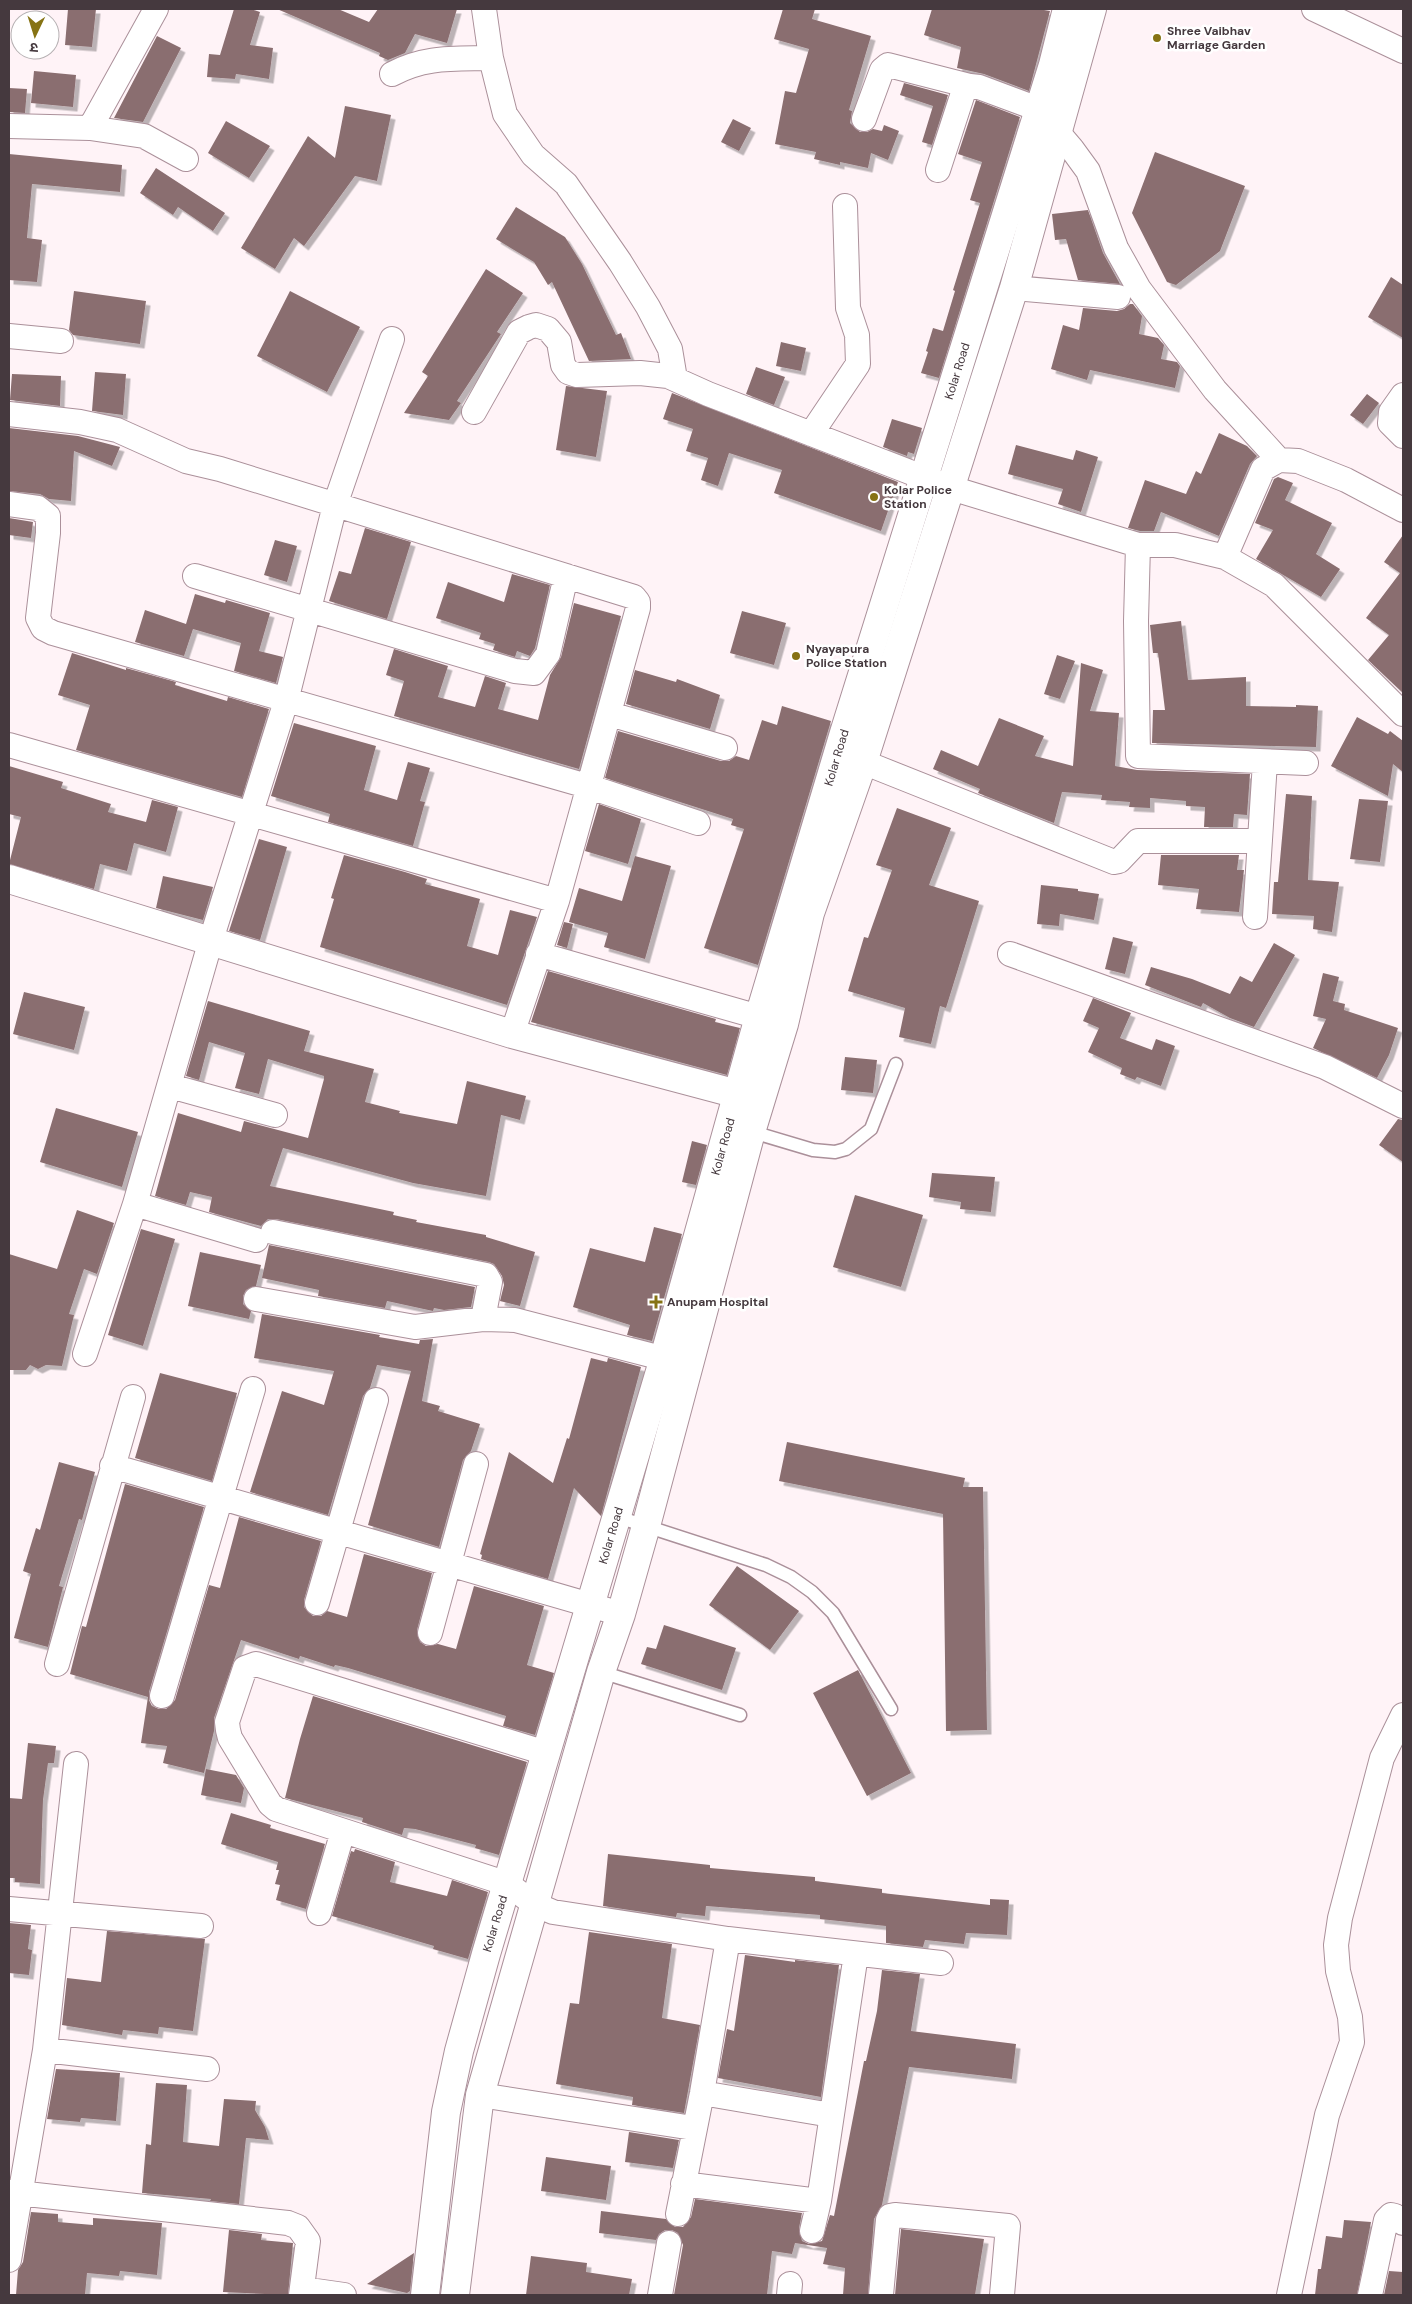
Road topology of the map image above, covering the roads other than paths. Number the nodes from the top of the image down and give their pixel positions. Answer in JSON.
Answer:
{"nodes":[{"id":1,"x":156,"y":9,"type":"edge"},
{"id":2,"x":484,"y":9,"type":"edge"},
{"id":3,"x":1067,"y":9,"type":"edge"},
{"id":4,"x":1092,"y":9,"type":"edge"},
{"id":5,"x":1314,"y":9,"type":"edge"},
{"id":6,"x":1403,"y":51,"type":"edge"},
{"id":7,"x":491,"y":58,"type":"junction"},
{"id":8,"x":392,"y":74,"type":"dead end"},
{"id":9,"x":970,"y":86,"type":"junction"},
{"id":10,"x":1038,"y":109,"type":"junction"},
{"id":11,"x":864,"y":119,"type":"dead end"},
{"id":12,"x":9,"y":126,"type":"edge"},
{"id":13,"x":90,"y":128,"type":"junction"},
{"id":14,"x":1057,"y":131,"type":"junction"},
{"id":15,"x":186,"y":159,"type":"dead end"},
{"id":16,"x":938,"y":170,"type":"dead end"},
{"id":17,"x":844,"y":206,"type":"dead end"},
{"id":18,"x":1014,"y":288,"type":"junction"},
{"id":19,"x":1118,"y":297,"type":"dead end"},
{"id":20,"x":9,"y":336,"type":"edge"},
{"id":21,"x":392,"y":339,"type":"dead end"},
{"id":22,"x":61,"y":341,"type":"dead end"},
{"id":23,"x":675,"y":379,"type":"junction"},
{"id":24,"x":1403,"y":395,"type":"edge"},
{"id":25,"x":474,"y":412,"type":"dead end"},
{"id":26,"x":9,"y":414,"type":"edge"},
{"id":27,"x":811,"y":434,"type":"junction"},
{"id":28,"x":1403,"y":436,"type":"edge"},
{"id":29,"x":1279,"y":460,"type":"junction"},
{"id":30,"x":924,"y":478,"type":"junction"},
{"id":31,"x":951,"y":488,"type":"junction"},
{"id":32,"x":9,"y":504,"type":"edge"},
{"id":33,"x":335,"y":505,"type":"junction"},
{"id":34,"x":1403,"y":510,"type":"edge"},
{"id":35,"x":1138,"y":545,"type":"junction"},
{"id":36,"x":1225,"y":557,"type":"junction"},
{"id":37,"x":195,"y":576,"type":"dead end"},
{"id":38,"x":566,"y":576,"type":"junction"},
{"id":39,"x":309,"y":612,"type":"junction"},
{"id":40,"x":286,"y":701,"type":"junction"},
{"id":41,"x":853,"y":704,"type":"junction"},
{"id":42,"x":879,"y":712,"type":"junction"},
{"id":43,"x":610,"y":714,"type":"junction"},
{"id":44,"x":1403,"y":714,"type":"edge"},
{"id":45,"x":9,"y":745,"type":"edge"},
{"id":46,"x":725,"y":748,"type":"dead end"},
{"id":47,"x":863,"y":762,"type":"junction"},
{"id":48,"x":1265,"y":762,"type":"junction"},
{"id":49,"x":1306,"y":763,"type":"dead end"},
{"id":50,"x":587,"y":786,"type":"junction"},
{"id":51,"x":252,"y":816,"type":"junction"},
{"id":52,"x":698,"y":823,"type":"dead end"},
{"id":53,"x":1260,"y":841,"type":"junction"},
{"id":54,"x":10,"y":882,"type":"edge"},
{"id":55,"x":557,"y":901,"type":"junction"},
{"id":56,"x":1255,"y":917,"type":"dead end"},
{"id":57,"x":212,"y":940,"type":"junction"},
{"id":58,"x":538,"y":954,"type":"junction"},
{"id":59,"x":1010,"y":954,"type":"dead end"},
{"id":60,"x":759,"y":1017,"type":"junction"},
{"id":61,"x":512,"y":1034,"type":"junction"},
{"id":62,"x":896,"y":1064,"type":"dead end"},
{"id":63,"x":170,"y":1086,"type":"junction"},
{"id":64,"x":749,"y":1098,"type":"junction"},
{"id":65,"x":1403,"y":1106,"type":"edge"},
{"id":66,"x":275,"y":1114,"type":"dead end"},
{"id":67,"x":740,"y":1129,"type":"junction"},
{"id":68,"x":135,"y":1204,"type":"junction"},
{"id":69,"x":256,"y":1299,"type":"dead end"},
{"id":70,"x":483,"y":1319,"type":"junction"},
{"id":71,"x":85,"y":1354,"type":"dead end"},
{"id":72,"x":664,"y":1358,"type":"junction"},
{"id":73,"x":690,"y":1366,"type":"junction"},
{"id":74,"x":253,"y":1388,"type":"dead end"},
{"id":75,"x":133,"y":1397,"type":"dead end"},
{"id":76,"x":376,"y":1400,"type":"dead end"},
{"id":77,"x":476,"y":1464,"type":"dead end"},
{"id":78,"x":112,"y":1466,"type":"junction"},
{"id":79,"x":220,"y":1496,"type":"junction"},
{"id":80,"x":618,"y":1517,"type":"junction"},
{"id":81,"x":646,"y":1526,"type":"junction"},
{"id":82,"x":337,"y":1532,"type":"junction"},
{"id":83,"x":451,"y":1564,"type":"junction"},
{"id":84,"x":317,"y":1603,"type":"dead end"},
{"id":85,"x":592,"y":1605,"type":"junction"},
{"id":86,"x":621,"y":1614,"type":"junction"},
{"id":87,"x":430,"y":1634,"type":"dead end"},
{"id":88,"x":57,"y":1664,"type":"dead end"},
{"id":89,"x":601,"y":1672,"type":"junction"},
{"id":90,"x":162,"y":1696,"type":"dead end"},
{"id":91,"x":891,"y":1709,"type":"dead end"},
{"id":92,"x":740,"y":1715,"type":"dead end"},
{"id":93,"x":1403,"y":1715,"type":"edge"},
{"id":94,"x":546,"y":1754,"type":"junction"},
{"id":95,"x":76,"y":1764,"type":"dead end"},
{"id":96,"x":343,"y":1830,"type":"junction"},
{"id":97,"x":508,"y":1884,"type":"junction"},
{"id":98,"x":534,"y":1904,"type":"junction"},
{"id":99,"x":9,"y":1909,"type":"edge"},
{"id":100,"x":319,"y":1913,"type":"dead end"},
{"id":101,"x":59,"y":1914,"type":"junction"},
{"id":102,"x":201,"y":1926,"type":"dead end"},
{"id":103,"x":728,"y":1939,"type":"junction"},
{"id":104,"x":856,"y":1954,"type":"junction"},
{"id":105,"x":941,"y":1963,"type":"dead end"},
{"id":106,"x":45,"y":2050,"type":"junction"},
{"id":107,"x":207,"y":2069,"type":"dead end"},
{"id":108,"x":702,"y":2093,"type":"junction"},
{"id":109,"x":480,"y":2095,"type":"junction"},
{"id":110,"x":831,"y":2115,"type":"junction"},
{"id":111,"x":693,"y":2128,"type":"junction"},
{"id":112,"x":683,"y":2184,"type":"junction"},
{"id":113,"x":15,"y":2193,"type":"edge"},
{"id":114,"x":819,"y":2201,"type":"junction"},
{"id":115,"x":678,"y":2214,"type":"dead end"},
{"id":116,"x":1403,"y":2223,"type":"edge"},
{"id":117,"x":812,"y":2230,"type":"dead end"},
{"id":118,"x":669,"y":2243,"type":"dead end"},
{"id":119,"x":9,"y":2260,"type":"edge"},
{"id":120,"x":302,"y":2292,"type":"edge"},
{"id":121,"x":344,"y":2295,"type":"edge"},
{"id":122,"x":425,"y":2295,"type":"edge"},
{"id":123,"x":455,"y":2295,"type":"edge"},
{"id":124,"x":660,"y":2295,"type":"edge"},
{"id":125,"x":881,"y":2295,"type":"edge"},
{"id":126,"x":1002,"y":2295,"type":"edge"},
{"id":127,"x":1289,"y":2295,"type":"edge"},
{"id":128,"x":1370,"y":2295,"type":"edge"}],
"edges":[{"from":1,"to":13,"type":"street"},
{"from":2,"to":7,"type":"street"},
{"from":3,"to":10,"type":"main road","name":"Kolar Road"},
{"from":4,"to":14,"type":"main road","name":"Kolar Road"},
{"from":5,"to":6,"type":"street"},
{"from":7,"to":8,"type":"street"},
{"from":7,"to":23,"type":"street"},
{"from":9,"to":10,"type":"street"},
{"from":9,"to":11,"type":"street"},
{"from":9,"to":16,"type":"street"},
{"from":10,"to":14,"type":"street"},
{"from":10,"to":30,"type":"main road","name":"Kolar Road"},
{"from":12,"to":13,"type":"street"},
{"from":13,"to":15,"type":"street"},
{"from":14,"to":18,"type":"main road","name":"Kolar Road"},
{"from":14,"to":29,"type":"street"},
{"from":17,"to":27,"type":"street"},
{"from":18,"to":19,"type":"street"},
{"from":18,"to":31,"type":"main road","name":"Kolar Road"},
{"from":20,"to":22,"type":"street"},
{"from":21,"to":33,"type":"street"},
{"from":23,"to":25,"type":"street"},
{"from":23,"to":27,"type":"street"},
{"from":24,"to":28,"type":"street"},
{"from":26,"to":33,"type":"street"},
{"from":27,"to":30,"type":"street"},
{"from":29,"to":34,"type":"street"},
{"from":29,"to":36,"type":"street"},
{"from":30,"to":31,"type":"street"},
{"from":30,"to":41,"type":"main road","name":"Kolar Road"},
{"from":31,"to":35,"type":"street"},
{"from":31,"to":42,"type":"main road","name":"Kolar Road"},
{"from":32,"to":40,"type":"street"},
{"from":33,"to":38,"type":"street"},
{"from":33,"to":39,"type":"street"},
{"from":35,"to":36,"type":"street"},
{"from":35,"to":48,"type":"street"},
{"from":36,"to":44,"type":"street"},
{"from":37,"to":39,"type":"street"},
{"from":38,"to":39,"type":"street"},
{"from":38,"to":43,"type":"street"},
{"from":39,"to":40,"type":"street"},
{"from":40,"to":50,"type":"street"},
{"from":40,"to":51,"type":"street"},
{"from":41,"to":42,"type":"main road"},
{"from":41,"to":60,"type":"main road","name":"Kolar Road"},
{"from":42,"to":47,"type":"main road","name":"Kolar Road"},
{"from":43,"to":46,"type":"street"},
{"from":43,"to":50,"type":"street"},
{"from":45,"to":51,"type":"street"},
{"from":47,"to":53,"type":"street"},
{"from":47,"to":64,"type":"main road","name":"Kolar Road"},
{"from":48,"to":49,"type":"street"},
{"from":48,"to":53,"type":"street"},
{"from":50,"to":52,"type":"street"},
{"from":50,"to":55,"type":"street"},
{"from":51,"to":55,"type":"street"},
{"from":51,"to":57,"type":"street"},
{"from":53,"to":56,"type":"street"},
{"from":54,"to":57,"type":"main road"},
{"from":55,"to":58,"type":"street"},
{"from":57,"to":61,"type":"main road"},
{"from":57,"to":63,"type":"street"},
{"from":58,"to":60,"type":"street"},
{"from":58,"to":61,"type":"street"},
{"from":59,"to":65,"type":"street"},
{"from":60,"to":64,"type":"main road","name":"Kolar Road"},
{"from":61,"to":64,"type":"main road"},
{"from":62,"to":67,"type":"lane"},
{"from":63,"to":66,"type":"street"},
{"from":63,"to":68,"type":"street"},
{"from":64,"to":67,"type":"main road","name":"Kolar Road"},
{"from":67,"to":72,"type":"main road","name":"Kolar Road"},
{"from":67,"to":73,"type":"main road","name":"Kolar Road"},
{"from":68,"to":70,"type":"street"},
{"from":68,"to":71,"type":"street"},
{"from":69,"to":70,"type":"street"},
{"from":70,"to":72,"type":"street"},
{"from":72,"to":73,"type":"street"},
{"from":72,"to":80,"type":"main road","name":"Kolar Road"},
{"from":73,"to":81,"type":"main road","name":"Kolar Road"},
{"from":74,"to":79,"type":"street"},
{"from":75,"to":78,"type":"street"},
{"from":76,"to":82,"type":"street"},
{"from":77,"to":83,"type":"street"},
{"from":78,"to":79,"type":"street"},
{"from":78,"to":88,"type":"street"},
{"from":79,"to":82,"type":"street"},
{"from":79,"to":90,"type":"street"},
{"from":80,"to":81,"type":"lane"},
{"from":80,"to":85,"type":"main road","name":"Kolar Road"},
{"from":81,"to":86,"type":"main road","name":"Kolar Road"},
{"from":81,"to":91,"type":"lane"},
{"from":82,"to":83,"type":"street"},
{"from":82,"to":84,"type":"street"},
{"from":83,"to":85,"type":"street"},
{"from":83,"to":87,"type":"street"},
{"from":85,"to":86,"type":"street"},
{"from":85,"to":94,"type":"main road","name":"Kolar Road"},
{"from":86,"to":89,"type":"main road","name":"Kolar Road"},
{"from":89,"to":92,"type":"lane"},
{"from":89,"to":98,"type":"main road","name":"Kolar Road"},
{"from":93,"to":127,"type":"street"},
{"from":94,"to":96,"type":"street"},
{"from":94,"to":97,"type":"main road","name":"Kolar Road"},
{"from":95,"to":101,"type":"street"},
{"from":96,"to":97,"type":"street"},
{"from":96,"to":100,"type":"street"},
{"from":97,"to":98,"type":"street"},
{"from":97,"to":122,"type":"main road","name":"Kolar Road"},
{"from":98,"to":103,"type":"street"},
{"from":98,"to":109,"type":"main road","name":"Kolar Road"},
{"from":99,"to":101,"type":"street"},
{"from":101,"to":102,"type":"street"},
{"from":101,"to":106,"type":"street"},
{"from":103,"to":104,"type":"street"},
{"from":103,"to":108,"type":"street"},
{"from":104,"to":105,"type":"street"},
{"from":104,"to":110,"type":"street"},
{"from":106,"to":107,"type":"street"},
{"from":106,"to":113,"type":"street"},
{"from":108,"to":110,"type":"street"},
{"from":108,"to":111,"type":"street"},
{"from":109,"to":111,"type":"street"},
{"from":109,"to":123,"type":"main road","name":"Kolar Road"},
{"from":110,"to":114,"type":"street"},
{"from":111,"to":112,"type":"street"},
{"from":112,"to":114,"type":"street"},
{"from":112,"to":115,"type":"street"},
{"from":113,"to":119,"type":"street"},
{"from":113,"to":120,"type":"street"},
{"from":114,"to":117,"type":"street"},
{"from":116,"to":128,"type":"street"},
{"from":118,"to":124,"type":"street"},
{"from":120,"to":121,"type":"street"},
{"from":125,"to":126,"type":"street"}]}
